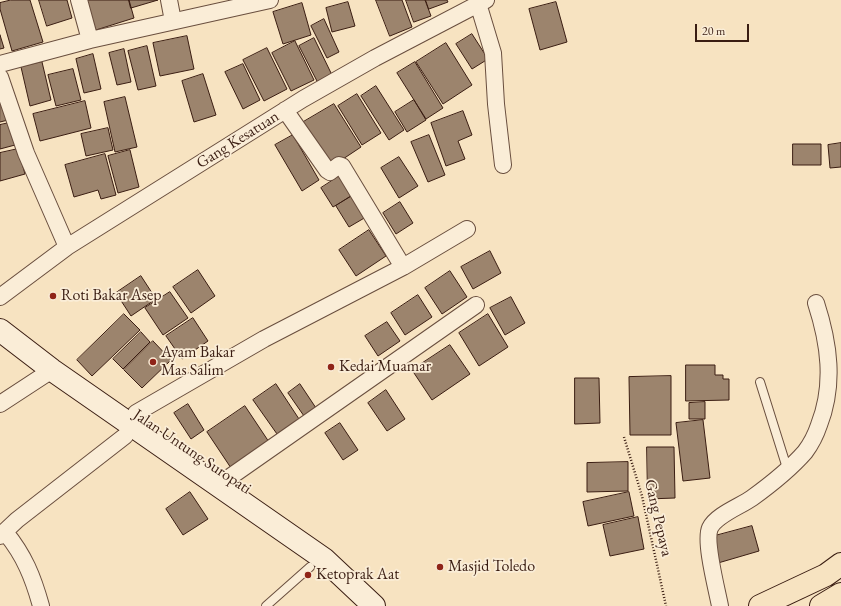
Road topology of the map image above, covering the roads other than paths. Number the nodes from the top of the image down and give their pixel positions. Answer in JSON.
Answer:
{"nodes":[{"id":1,"x":79,"y":0,"type":"edge"},
{"id":2,"x":169,"y":0,"type":"edge"},
{"id":3,"x":270,"y":0,"type":"edge"},
{"id":4,"x":481,"y":1,"type":"edge"},
{"id":5,"x":173,"y":21,"type":"junction"},
{"id":6,"x":90,"y":40,"type":"junction"},
{"id":7,"x":0,"y":64,"type":"edge"},
{"id":8,"x":0,"y":78,"type":"edge"},
{"id":9,"x":285,"y":110,"type":"junction"},
{"id":10,"x":504,"y":165,"type":"dead end"},
{"id":11,"x":467,"y":229,"type":"dead end"},
{"id":12,"x":67,"y":247,"type":"junction"},
{"id":13,"x":403,"y":267,"type":"junction"},
{"id":14,"x":0,"y":297,"type":"edge"},
{"id":15,"x":816,"y":303,"type":"dead end"},
{"id":16,"x":476,"y":305,"type":"dead end"},
{"id":17,"x":0,"y":330,"type":"edge"},
{"id":18,"x":52,"y":370,"type":"junction"},
{"id":19,"x":760,"y":382,"type":"dead end"},
{"id":20,"x":0,"y":404,"type":"edge"},
{"id":21,"x":130,"y":424,"type":"junction"},
{"id":22,"x":787,"y":468,"type":"junction"},
{"id":23,"x":230,"y":476,"type":"junction"},
{"id":24,"x":3,"y":534,"type":"edge"},
{"id":25,"x":841,"y":564,"type":"edge"},
{"id":26,"x":310,"y":567,"type":"junction"},
{"id":27,"x":841,"y":594,"type":"edge"},
{"id":28,"x":40,"y":606,"type":"edge"},
{"id":29,"x":266,"y":606,"type":"edge"},
{"id":30,"x":353,"y":606,"type":"edge"},
{"id":31,"x":374,"y":606,"type":"edge"},
{"id":32,"x":390,"y":606,"type":"edge"},
{"id":33,"x":720,"y":606,"type":"edge"},
{"id":34,"x":760,"y":606,"type":"edge"},
{"id":35,"x":821,"y":606,"type":"edge"}],
"edges":[{"from":1,"to":6,"type":"street"},
{"from":2,"to":5,"type":"street"},
{"from":3,"to":5,"type":"street"},
{"from":4,"to":9,"type":"street","name":"Gang Kesatuan"},
{"from":4,"to":10,"type":"street"},
{"from":5,"to":6,"type":"street"},
{"from":6,"to":7,"type":"street"},
{"from":8,"to":12,"type":"street"},
{"from":9,"to":12,"type":"street","name":"Gang Kesatuan"},
{"from":9,"to":13,"type":"street"},
{"from":11,"to":13,"type":"street"},
{"from":12,"to":14,"type":"street","name":"Gang Kesatuan"},
{"from":13,"to":21,"type":"street"},
{"from":15,"to":22,"type":"street"},
{"from":16,"to":23,"type":"street"},
{"from":17,"to":18,"type":"main road","name":"Jalan Untung Suropati"},
{"from":18,"to":20,"type":"street"},
{"from":18,"to":21,"type":"main road","name":"Jalan Untung Suropati"},
{"from":19,"to":22,"type":"lane"},
{"from":21,"to":23,"type":"main road","name":"Jalan Untung Suropati"},
{"from":21,"to":24,"type":"street"},
{"from":21,"to":26,"type":"main road","name":"Jalan Untung Suropati"},
{"from":21,"to":31,"type":"main road"},
{"from":22,"to":33,"type":"street"},
{"from":23,"to":32,"type":"main road","name":"Jalan Untung Suropati"},
{"from":24,"to":28,"type":"street"},
{"from":25,"to":34,"type":"highway"},
{"from":26,"to":29,"type":"lane"},
{"from":26,"to":30,"type":"main road","name":"Jalan Untung Suropati"},
{"from":27,"to":35,"type":"highway"}]}
